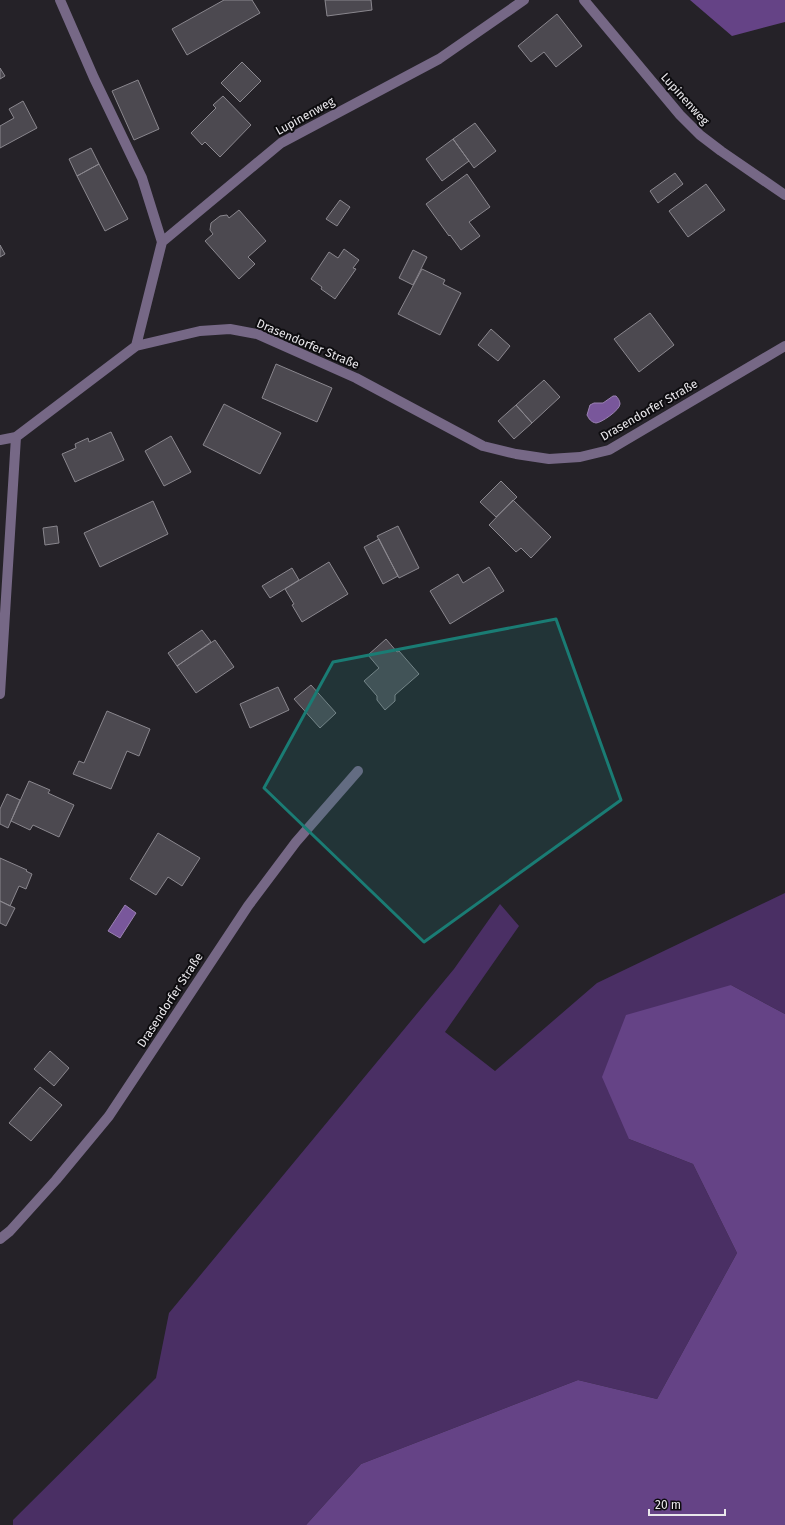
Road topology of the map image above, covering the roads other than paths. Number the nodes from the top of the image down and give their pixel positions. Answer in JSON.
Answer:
{"nodes":[{"id":1,"x":60,"y":0,"type":"edge"},
{"id":2,"x":524,"y":0,"type":"edge"},
{"id":3,"x":584,"y":0,"type":"edge"},
{"id":4,"x":785,"y":195,"type":"edge"},
{"id":5,"x":162,"y":242,"type":"junction"},
{"id":6,"x":136,"y":346,"type":"junction"},
{"id":7,"x":785,"y":346,"type":"edge"},
{"id":8,"x":16,"y":437,"type":"junction"},
{"id":9,"x":0,"y":440,"type":"edge"},
{"id":10,"x":0,"y":694,"type":"edge"},
{"id":11,"x":358,"y":771,"type":"dead end"},
{"id":12,"x":0,"y":1239,"type":"edge"}],
"edges":[{"from":1,"to":5,"type":"street"},
{"from":2,"to":5,"type":"street","name":"Lupinenweg"},
{"from":3,"to":4,"type":"street","name":"Lupinenweg"},
{"from":5,"to":6,"type":"street"},
{"from":6,"to":7,"type":"street","name":"Drasendorfer Straße"},
{"from":6,"to":8,"type":"street","name":"Drasendorfer Straße"},
{"from":8,"to":9,"type":"street"},
{"from":8,"to":10,"type":"street"},
{"from":11,"to":12,"type":"street","name":"Drasendorfer Straße"}]}
